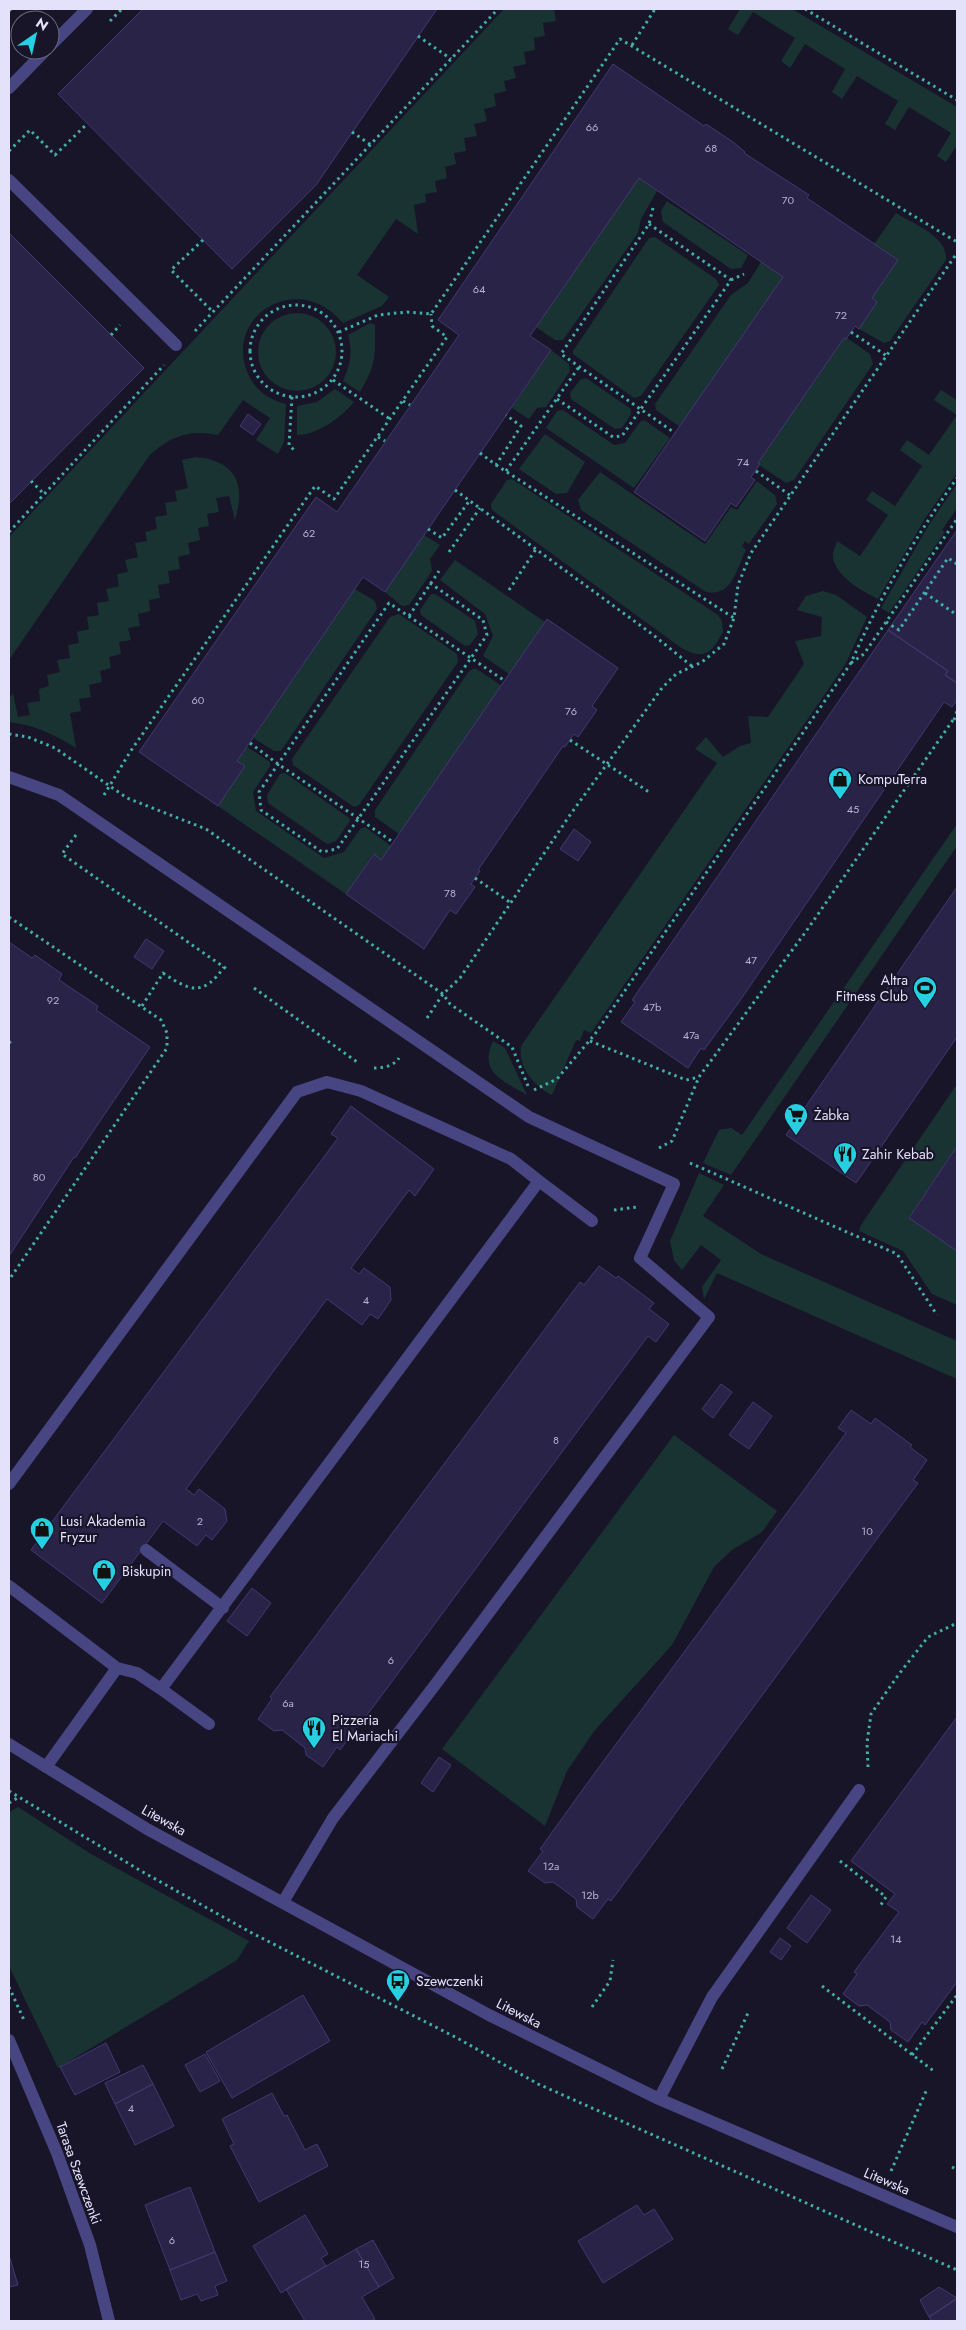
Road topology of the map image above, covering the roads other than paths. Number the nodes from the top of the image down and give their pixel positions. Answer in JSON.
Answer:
{"nodes":[{"id":1,"x":87,"y":9,"type":"edge"},
{"id":2,"x":60,"y":36,"type":"edge"},
{"id":3,"x":36,"y":60,"type":"edge"},
{"id":4,"x":9,"y":88,"type":"edge"},
{"id":5,"x":9,"y":180,"type":"edge"},
{"id":6,"x":176,"y":345,"type":"dead end"},
{"id":7,"x":9,"y":777,"type":"edge"},
{"id":8,"x":540,"y":1181,"type":"junction"},
{"id":9,"x":592,"y":1222,"type":"dead end"},
{"id":10,"x":9,"y":1484,"type":"edge"},
{"id":11,"x":146,"y":1550,"type":"dead end"},
{"id":12,"x":9,"y":1586,"type":"edge"},
{"id":13,"x":223,"y":1608,"type":"junction"},
{"id":14,"x":117,"y":1668,"type":"junction"},
{"id":15,"x":161,"y":1689,"type":"junction"},
{"id":16,"x":209,"y":1724,"type":"dead end"},
{"id":17,"x":9,"y":1744,"type":"edge"},
{"id":18,"x":46,"y":1767,"type":"junction"},
{"id":19,"x":859,"y":1790,"type":"road end"},
{"id":20,"x":283,"y":1902,"type":"junction"},
{"id":21,"x":9,"y":2040,"type":"edge"},
{"id":22,"x":659,"y":2099,"type":"junction"},
{"id":23,"x":957,"y":2227,"type":"edge"},
{"id":24,"x":109,"y":2321,"type":"edge"}],
"edges":[{"from":1,"to":2,"type":"street"},
{"from":3,"to":4,"type":"street"},
{"from":5,"to":6,"type":"street"},
{"from":7,"to":20,"type":"street"},
{"from":8,"to":9,"type":"street"},
{"from":8,"to":10,"type":"street"},
{"from":8,"to":13,"type":"street"},
{"from":11,"to":13,"type":"street"},
{"from":12,"to":14,"type":"street"},
{"from":13,"to":15,"type":"street"},
{"from":14,"to":15,"type":"street"},
{"from":14,"to":18,"type":"street"},
{"from":15,"to":16,"type":"street"},
{"from":17,"to":18,"type":"street","name":"Litewska"},
{"from":18,"to":20,"type":"street","name":"Litewska"},
{"from":19,"to":22,"type":"street"},
{"from":20,"to":22,"type":"street","name":"Litewska"},
{"from":21,"to":24,"type":"street","name":"Tarasa Szewczenki"},
{"from":22,"to":23,"type":"street","name":"Litewska"}]}
